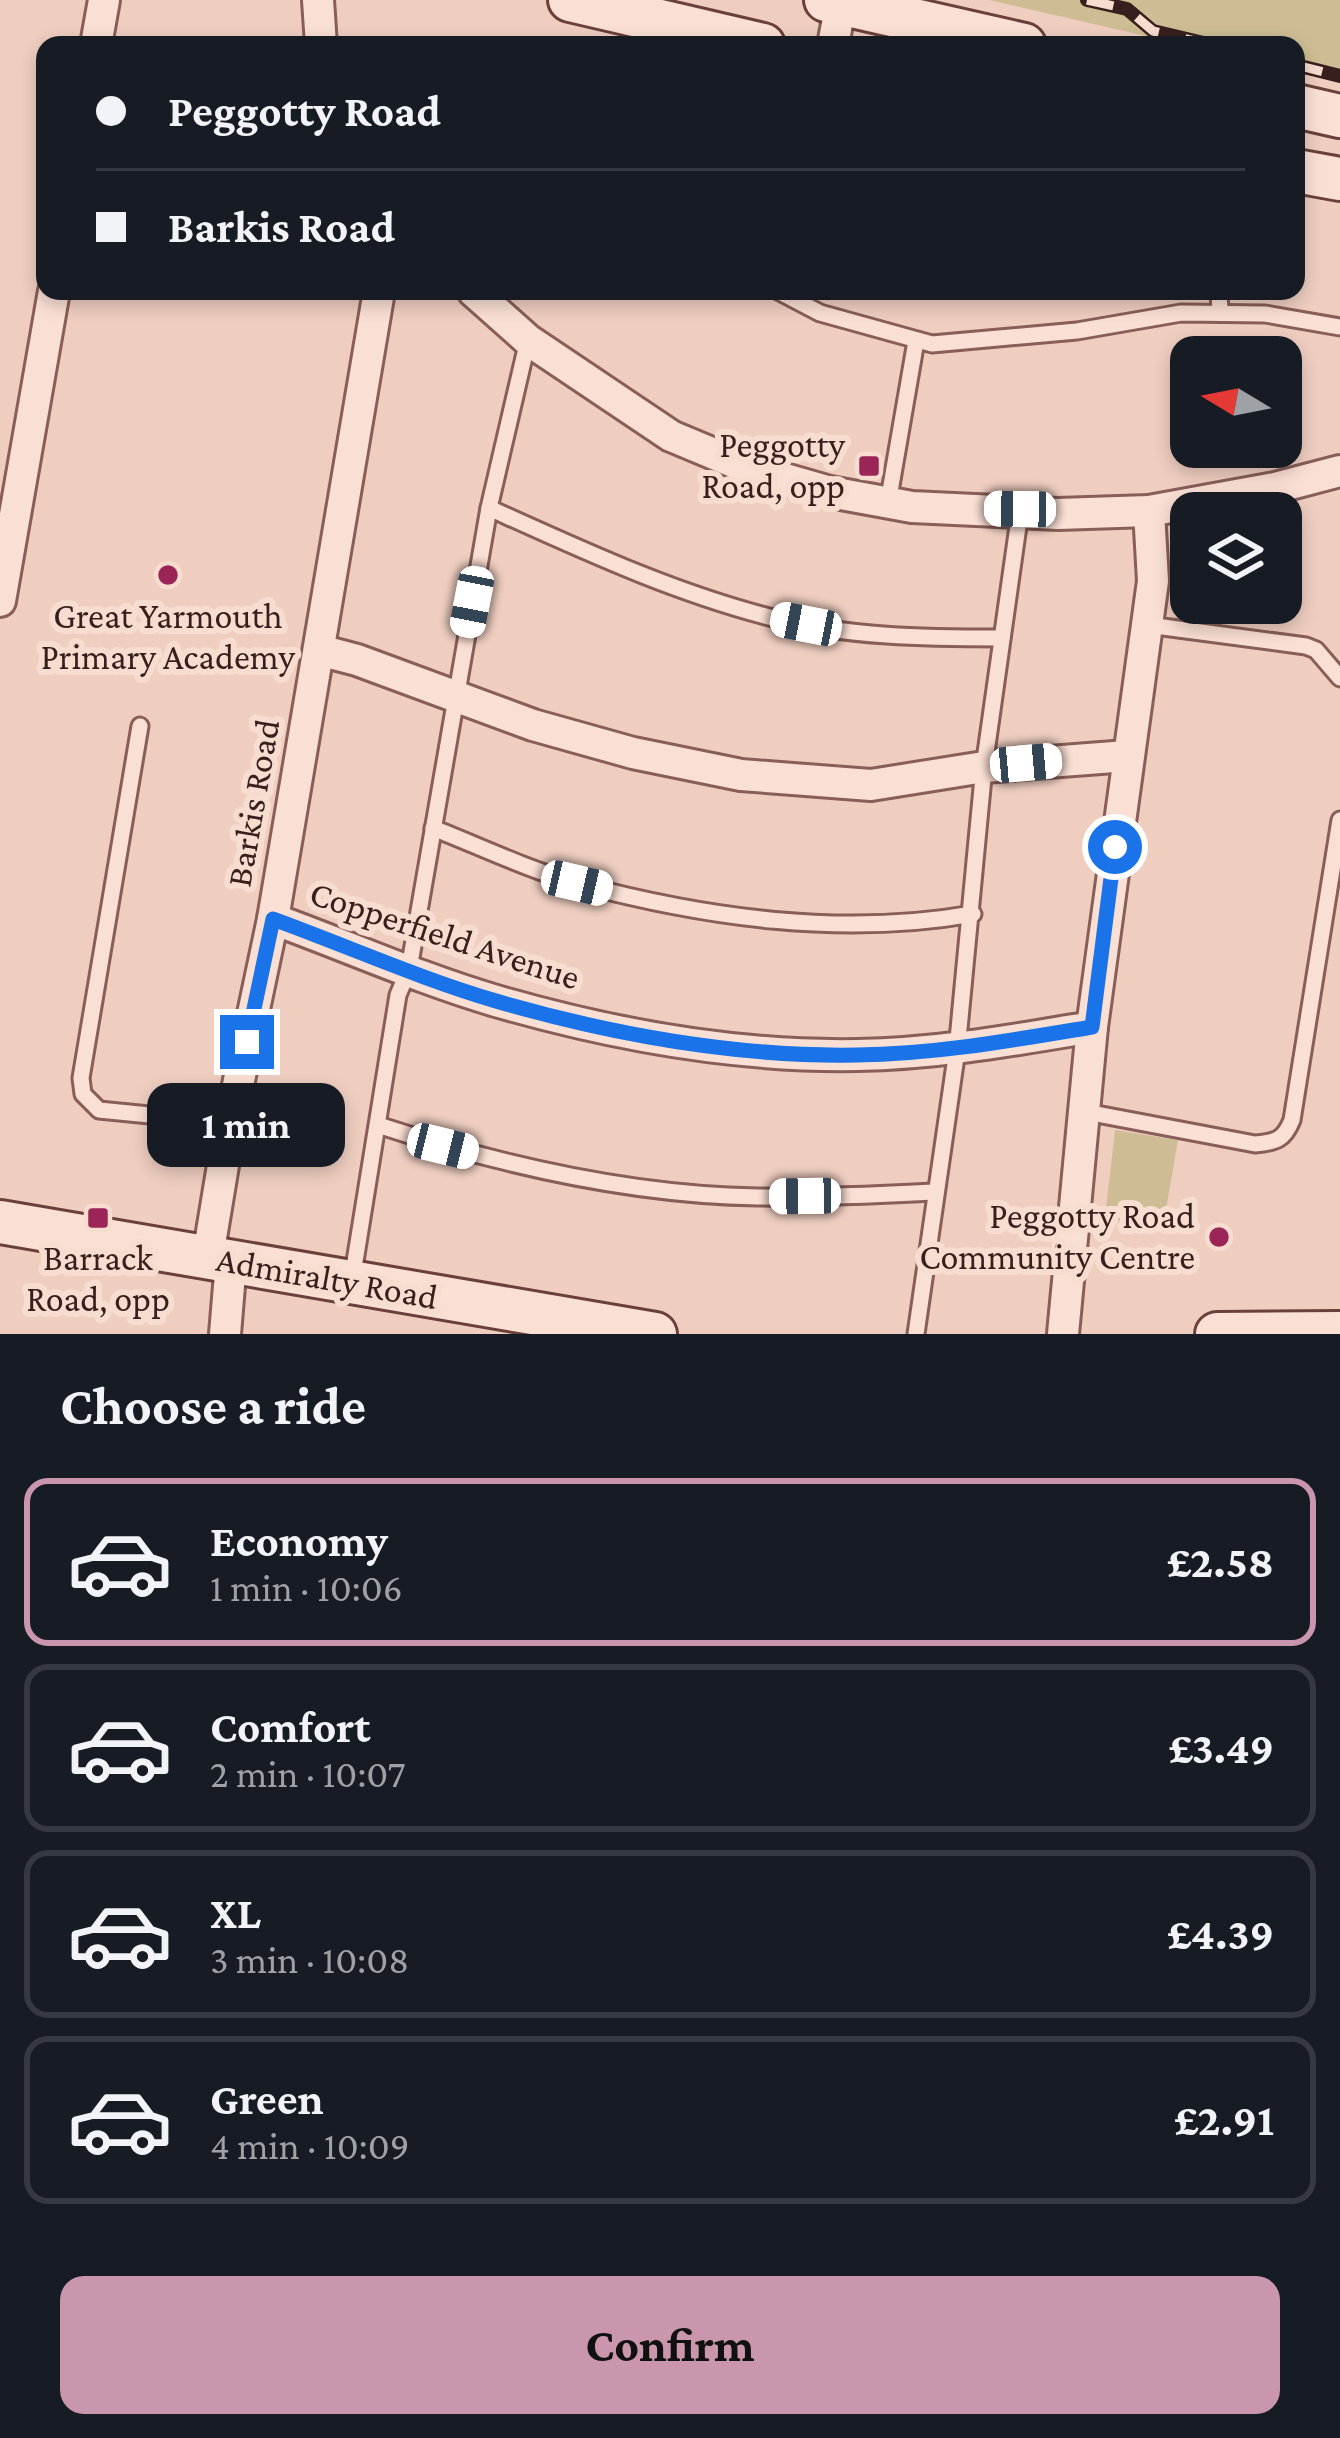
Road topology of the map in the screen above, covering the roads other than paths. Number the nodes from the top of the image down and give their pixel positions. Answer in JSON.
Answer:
{"nodes":[{"id":1,"x":104,"y":0,"type":"edge"},
{"id":2,"x":318,"y":0,"type":"edge"},
{"id":3,"x":570,"y":0,"type":"edge"},
{"id":4,"x":833,"y":16,"type":"edge"},
{"id":5,"x":98,"y":36,"type":"edge"},
{"id":6,"x":320,"y":36,"type":"edge"},
{"id":7,"x":725,"y":36,"type":"edge"},
{"id":8,"x":965,"y":36,"type":"edge"},
{"id":9,"x":1305,"y":108,"type":"edge"},
{"id":10,"x":1340,"y":116,"type":"edge"},
{"id":11,"x":1305,"y":173,"type":"edge"},
{"id":12,"x":1340,"y":179,"type":"edge"},
{"id":13,"x":51,"y":300,"type":"edge"},
{"id":14,"x":378,"y":300,"type":"edge"},
{"id":15,"x":483,"y":300,"type":"edge"},
{"id":16,"x":795,"y":300,"type":"edge"},
{"id":17,"x":1219,"y":300,"type":"edge"},
{"id":18,"x":1220,"y":313,"type":"junction"},
{"id":19,"x":1340,"y":326,"type":"edge"},
{"id":20,"x":528,"y":340,"type":"junction"},
{"id":21,"x":916,"y":340,"type":"junction"},
{"id":22,"x":15,"y":423,"type":"edge"},
{"id":23,"x":1340,"y":471,"type":"edge"},
{"id":24,"x":889,"y":503,"type":"junction"},
{"id":25,"x":489,"y":508,"type":"junction"},
{"id":26,"x":1020,"y":509,"type":"junction"},
{"id":27,"x":1149,"y":511,"type":"junction"},
{"id":28,"x":0,"y":602,"type":"edge"},
{"id":29,"x":1148,"y":625,"type":"junction"},
{"id":30,"x":1002,"y":638,"type":"junction"},
{"id":31,"x":320,"y":650,"type":"junction"},
{"id":32,"x":1340,"y":678,"type":"edge"},
{"id":33,"x":454,"y":694,"type":"junction"},
{"id":34,"x":140,"y":726,"type":"dead end"},
{"id":35,"x":1127,"y":756,"type":"junction"},
{"id":36,"x":984,"y":767,"type":"junction"},
{"id":37,"x":1340,"y":820,"type":"edge"},
{"id":38,"x":433,"y":828,"type":"junction"},
{"id":39,"x":973,"y":914,"type":"junction"},
{"id":40,"x":273,"y":919,"type":"junction"},
{"id":41,"x":409,"y":969,"type":"junction"},
{"id":42,"x":1092,"y":1027,"type":"junction"},
{"id":43,"x":957,"y":1050,"type":"junction"},
{"id":44,"x":1086,"y":1112,"type":"junction"},
{"id":45,"x":230,"y":1123,"type":"junction"},
{"id":46,"x":378,"y":1125,"type":"junction"},
{"id":47,"x":933,"y":1192,"type":"junction"},
{"id":48,"x":0,"y":1222,"type":"edge"},
{"id":49,"x":220,"y":1259,"type":"junction"},
{"id":50,"x":352,"y":1285,"type":"junction"},
{"id":51,"x":1340,"y":1333,"type":"edge"},
{"id":52,"x":225,"y":1334,"type":"edge"},
{"id":53,"x":655,"y":1334,"type":"edge"},
{"id":54,"x":916,"y":1334,"type":"edge"},
{"id":55,"x":1063,"y":1334,"type":"edge"},
{"id":56,"x":1216,"y":1334,"type":"edge"}],
"edges":[{"from":1,"to":5,"type":"street"},
{"from":2,"to":6,"type":"street"},
{"from":3,"to":7,"type":"street"},
{"from":4,"to":8,"type":"street"},
{"from":9,"to":10,"type":"street"},
{"from":11,"to":12,"type":"street"},
{"from":13,"to":22,"type":"street"},
{"from":14,"to":31,"type":"street","name":"Barkis Road"},
{"from":15,"to":20,"type":"street"},
{"from":16,"to":21,"type":"lane"},
{"from":17,"to":18,"type":"lane"},
{"from":18,"to":19,"type":"lane"},
{"from":18,"to":21,"type":"lane"},
{"from":20,"to":24,"type":"street"},
{"from":20,"to":25,"type":"lane"},
{"from":21,"to":24,"type":"lane"},
{"from":22,"to":28,"type":"street"},
{"from":23,"to":27,"type":"street"},
{"from":24,"to":26,"type":"street"},
{"from":25,"to":30,"type":"lane"},
{"from":25,"to":33,"type":"lane"},
{"from":26,"to":27,"type":"street"},
{"from":26,"to":30,"type":"lane"},
{"from":27,"to":29,"type":"street"},
{"from":29,"to":32,"type":"lane"},
{"from":29,"to":35,"type":"street"},
{"from":30,"to":36,"type":"lane"},
{"from":31,"to":33,"type":"street"},
{"from":31,"to":40,"type":"street","name":"Barkis Road"},
{"from":33,"to":36,"type":"street"},
{"from":33,"to":38,"type":"lane"},
{"from":34,"to":45,"type":"lane"},
{"from":35,"to":36,"type":"street"},
{"from":35,"to":42,"type":"street"},
{"from":36,"to":39,"type":"lane"},
{"from":37,"to":44,"type":"lane"},
{"from":38,"to":39,"type":"lane"},
{"from":38,"to":41,"type":"lane"},
{"from":39,"to":43,"type":"lane"},
{"from":40,"to":41,"type":"street","name":"Copperfield Avenue"},
{"from":40,"to":45,"type":"street","name":"Barkis Road"},
{"from":41,"to":43,"type":"street","name":"Copperfield Avenue"},
{"from":41,"to":46,"type":"lane"},
{"from":42,"to":43,"type":"street","name":"Copperfield Avenue"},
{"from":42,"to":44,"type":"street"},
{"from":43,"to":47,"type":"lane"},
{"from":44,"to":55,"type":"street"},
{"from":45,"to":49,"type":"street","name":"Barkis Road"},
{"from":46,"to":47,"type":"lane"},
{"from":46,"to":50,"type":"lane"},
{"from":47,"to":54,"type":"lane"},
{"from":48,"to":49,"type":"street","name":"Admiralty Road"},
{"from":49,"to":50,"type":"street","name":"Admiralty Road"},
{"from":49,"to":52,"type":"street","name":"Barkis Road"},
{"from":50,"to":53,"type":"street","name":"Admiralty Road"},
{"from":51,"to":56,"type":"street"}]}
